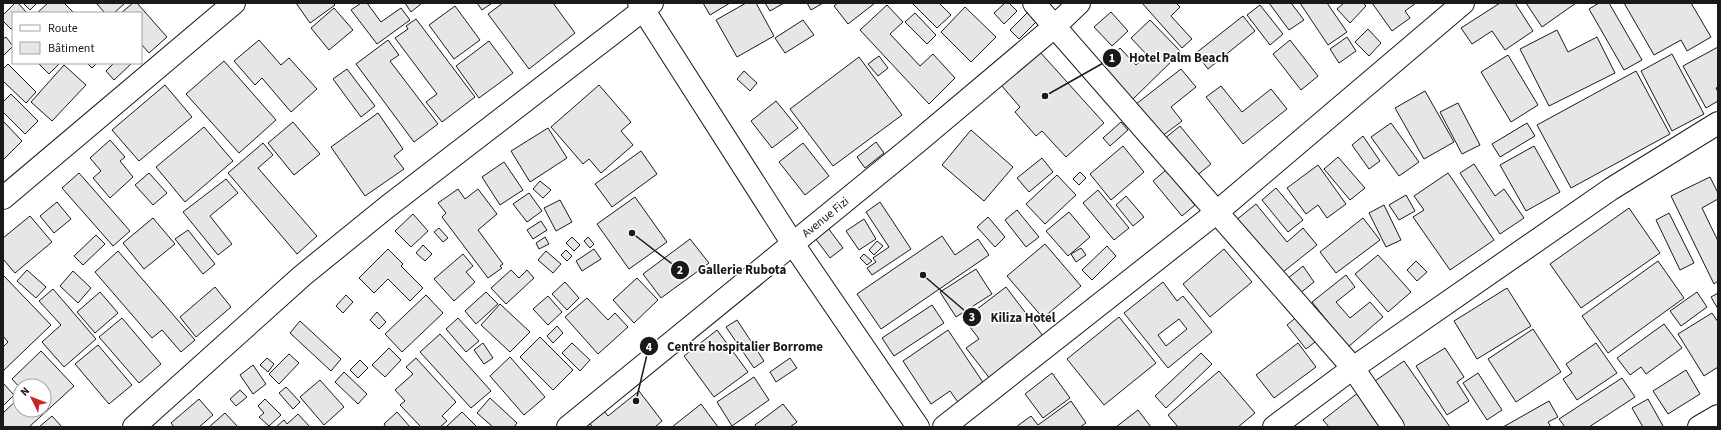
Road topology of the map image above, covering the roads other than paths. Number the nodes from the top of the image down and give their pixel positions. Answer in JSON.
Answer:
{"nodes":[{"id":1,"x":234,"y":3,"type":"edge"},
{"id":2,"x":1034,"y":3,"type":"edge"},
{"id":3,"x":1079,"y":3,"type":"edge"},
{"id":4,"x":1462,"y":3,"type":"edge"},
{"id":5,"x":645,"y":5,"type":"edge"},
{"id":6,"x":1054,"y":27,"type":"junction"},
{"id":7,"x":1718,"y":123,"type":"edge"},
{"id":8,"x":3,"y":198,"type":"edge"},
{"id":9,"x":1217,"y":212,"type":"junction"},
{"id":10,"x":793,"y":244,"type":"junction"},
{"id":11,"x":1353,"y":368,"type":"junction"},
{"id":12,"x":1718,"y":416,"type":"edge"},
{"id":13,"x":134,"y":427,"type":"edge"},
{"id":14,"x":568,"y":427,"type":"edge"},
{"id":15,"x":918,"y":427,"type":"edge"},
{"id":16,"x":944,"y":427,"type":"edge"},
{"id":17,"x":1274,"y":427,"type":"edge"},
{"id":18,"x":1392,"y":427,"type":"edge"},
{"id":19,"x":1699,"y":427,"type":"edge"}],
"edges":[{"from":1,"to":8,"type":"main road"},
{"from":2,"to":6,"type":"main road"},
{"from":3,"to":6,"type":"main road","name":"Avenue Fizi"},
{"from":4,"to":9,"type":"main road"},
{"from":5,"to":10,"type":"main road"},
{"from":5,"to":13,"type":"main road"},
{"from":6,"to":9,"type":"main road"},
{"from":6,"to":10,"type":"main road","name":"Avenue Fizi"},
{"from":7,"to":11,"type":"main road"},
{"from":9,"to":11,"type":"main road"},
{"from":9,"to":16,"type":"main road"},
{"from":10,"to":14,"type":"main road","name":"Avenue Fizi"},
{"from":10,"to":15,"type":"main road"},
{"from":11,"to":17,"type":"main road"},
{"from":11,"to":18,"type":"main road"},
{"from":12,"to":19,"type":"main road"}]}
